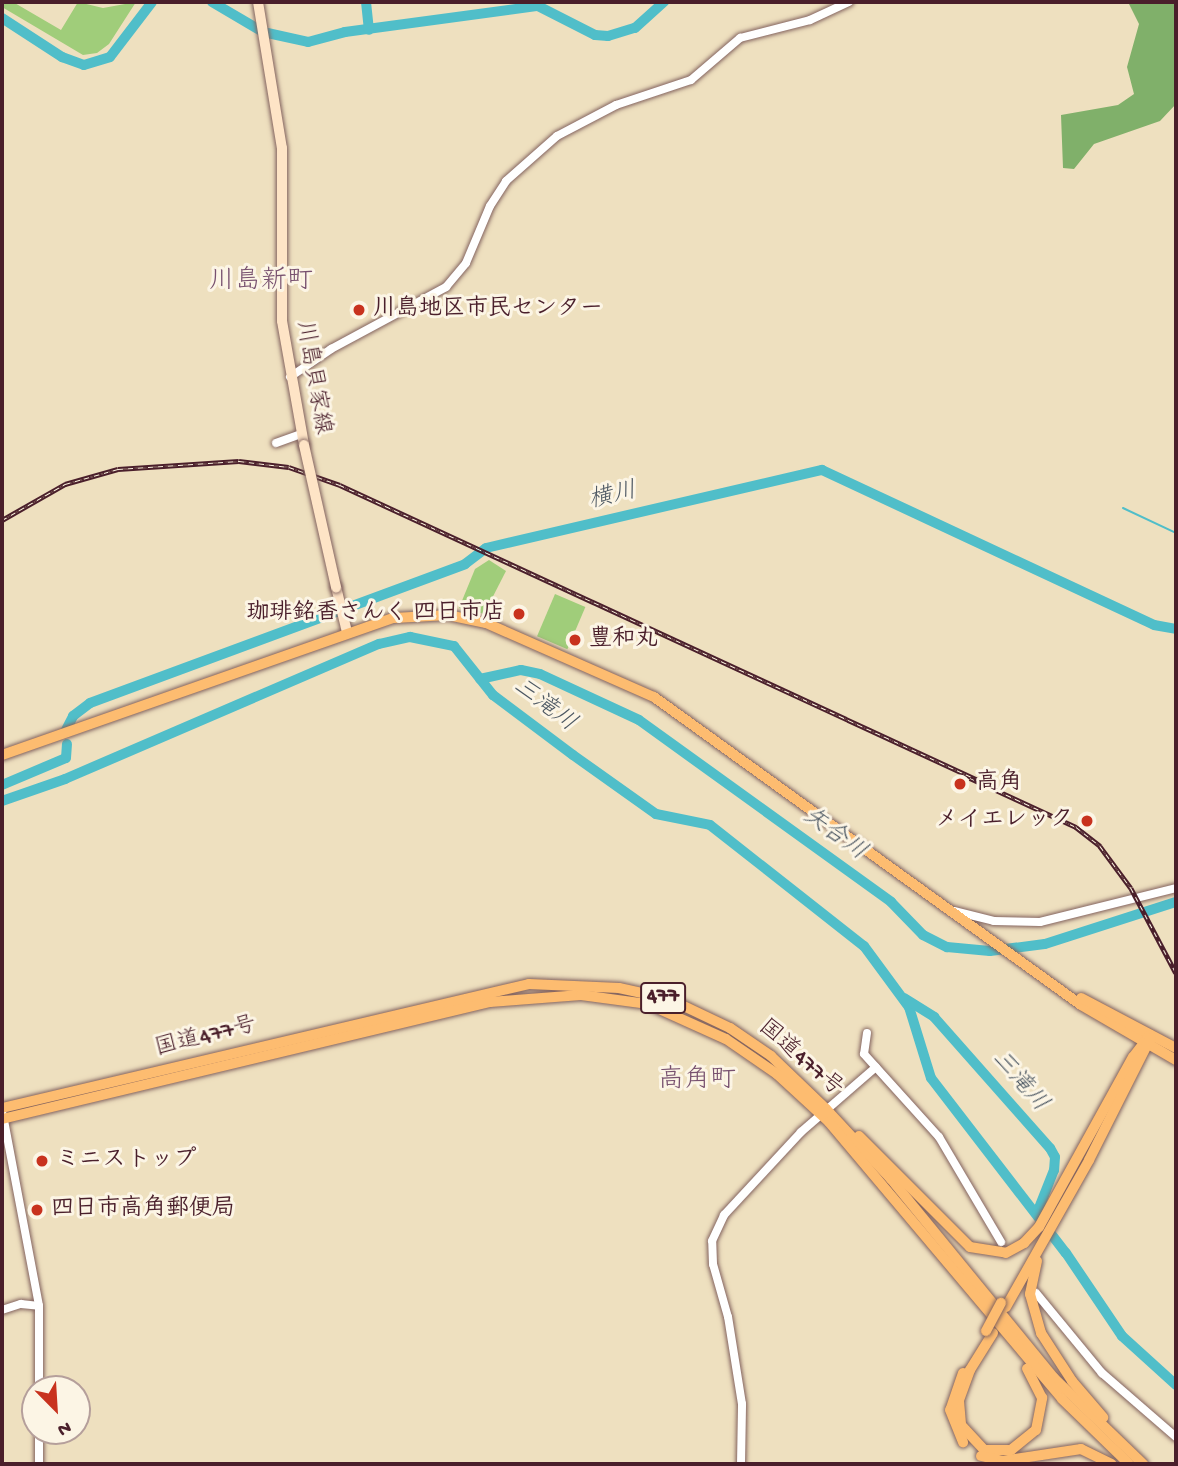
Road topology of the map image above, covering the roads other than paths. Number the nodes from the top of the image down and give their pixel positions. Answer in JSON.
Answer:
{"nodes":[{"id":1,"x":258,"y":2,"type":"edge"},
{"id":2,"x":849,"y":2,"type":"edge"},
{"id":3,"x":290,"y":377,"type":"junction"},
{"id":4,"x":301,"y":434,"type":"junction"},
{"id":5,"x":276,"y":443,"type":"dead end"},
{"id":6,"x":347,"y":632,"type":"junction"},
{"id":7,"x":2,"y":755,"type":"edge"},
{"id":8,"x":1176,"y":888,"type":"edge"},
{"id":9,"x":944,"y":909,"type":"junction"},
{"id":10,"x":867,"y":1033,"type":"dead end"},
{"id":11,"x":1148,"y":1041,"type":"junction"},
{"id":12,"x":1176,"y":1048,"type":"edge"},
{"id":13,"x":1176,"y":1060,"type":"edge"},
{"id":14,"x":876,"y":1067,"type":"junction"},
{"id":15,"x":2,"y":1113,"type":"edge"},
{"id":16,"x":827,"y":1113,"type":"junction"},
{"id":17,"x":1085,"y":1156,"type":"junction"},
{"id":18,"x":1001,"y":1242,"type":"dead end"},
{"id":19,"x":1032,"y":1251,"type":"junction"},
{"id":20,"x":1036,"y":1293,"type":"dead end"},
{"id":21,"x":39,"y":1306,"type":"junction"},
{"id":22,"x":980,"y":1306,"type":"junction"},
{"id":23,"x":2,"y":1310,"type":"edge"},
{"id":24,"x":989,"y":1332,"type":"junction"},
{"id":25,"x":38,"y":1375,"type":"edge"},
{"id":26,"x":1176,"y":1437,"type":"edge"},
{"id":27,"x":38,"y":1445,"type":"edge"},
{"id":28,"x":39,"y":1464,"type":"edge"},
{"id":29,"x":741,"y":1464,"type":"edge"},
{"id":30,"x":1112,"y":1464,"type":"edge"},
{"id":31,"x":1129,"y":1464,"type":"edge"},
{"id":32,"x":1144,"y":1464,"type":"edge"}],
"edges":[{"from":1,"to":3,"type":"main road","name":"川島貝家線"},
{"from":2,"to":3,"type":"street"},
{"from":3,"to":4,"type":"main road","name":"川島貝家線"},
{"from":4,"to":5,"type":"street"},
{"from":4,"to":6,"type":"main road","name":"川島貝家線","bridge":true},
{"from":6,"to":7,"type":"highway"},
{"from":6,"to":9,"type":"highway"},
{"from":8,"to":9,"type":"street"},
{"from":9,"to":11,"type":"highway"},
{"from":10,"to":14,"type":"street"},
{"from":11,"to":12,"type":"highway"},
{"from":11,"to":13,"type":"highway"},
{"from":11,"to":17,"type":"highway","number":"477"},
{"from":14,"to":16,"type":"street"},
{"from":14,"to":18,"type":"street"},
{"from":15,"to":16,"type":"highway","name":"国道477号","number":"477"},
{"from":15,"to":21,"type":"street"},
{"from":16,"to":19,"type":"highway","number":"477"},
{"from":16,"to":22,"type":"highway","name":"国道477号","number":"477"},
{"from":16,"to":29,"type":"street"},
{"from":16,"to":32,"type":"highway","name":"国道477号","number":"477"},
{"from":17,"to":19,"type":"highway","number":"477"},
{"from":17,"to":19,"type":"highway","number":"477"},
{"from":19,"to":24,"type":"highway","number":"477"},
{"from":19,"to":32,"type":"highway","number":"477"},
{"from":20,"to":26,"type":"street"},
{"from":21,"to":23,"type":"street"},
{"from":21,"to":25,"type":"street"},
{"from":22,"to":24,"type":"highway","number":"477"},
{"from":22,"to":31,"type":"highway","name":"国道477号","number":"477"},
{"from":24,"to":30,"type":"highway","number":"477"},
{"from":27,"to":28,"type":"street"}]}
